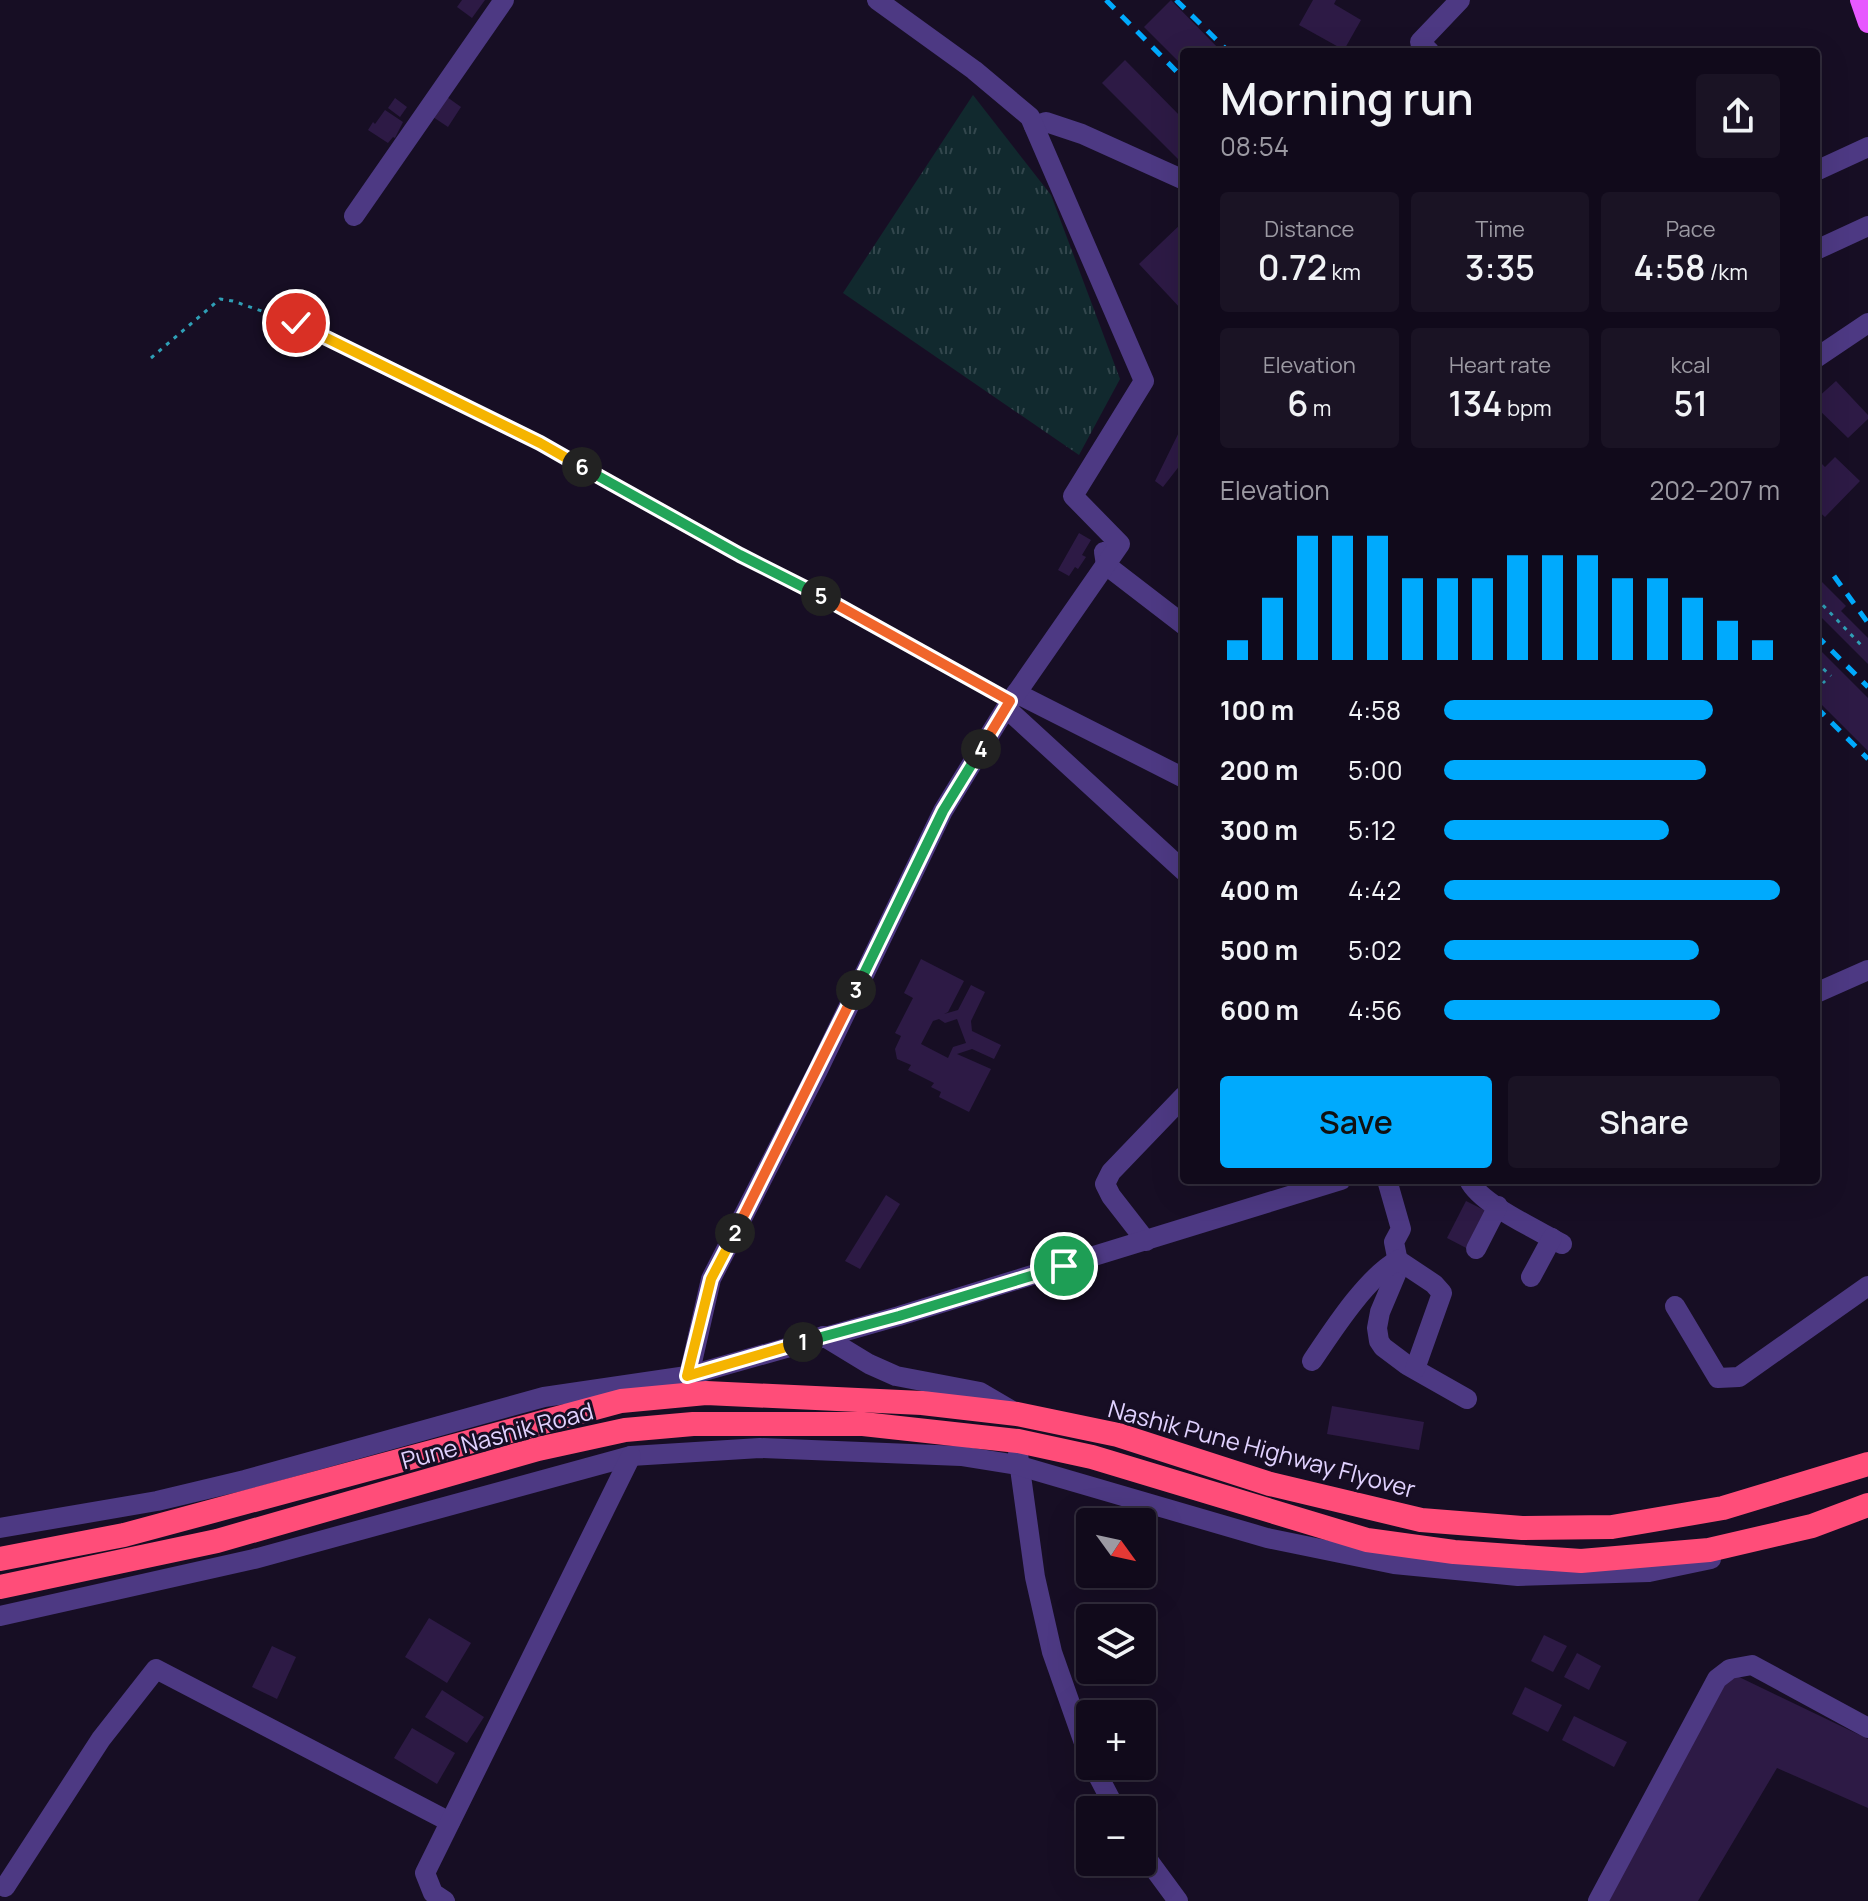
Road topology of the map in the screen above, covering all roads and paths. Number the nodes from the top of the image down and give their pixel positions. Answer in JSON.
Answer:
{"nodes":[{"id":1,"x":504,"y":0,"type":"edge"},
{"id":2,"x":877,"y":0,"type":"edge"},
{"id":3,"x":1460,"y":0,"type":"edge"},
{"id":4,"x":1860,"y":0,"type":"edge"},
{"id":5,"x":1868,"y":23,"type":"edge"},
{"id":6,"x":1425,"y":47,"type":"edge"},
{"id":7,"x":1034,"y":126,"type":"junction"},
{"id":8,"x":1868,"y":147,"type":"edge"},
{"id":9,"x":1820,"y":169,"type":"edge"},
{"id":10,"x":1180,"y":178,"type":"edge"},
{"id":11,"x":354,"y":216,"type":"dead end"},
{"id":12,"x":1868,"y":226,"type":"edge"},
{"id":13,"x":1820,"y":248,"type":"edge"},
{"id":14,"x":1868,"y":323,"type":"edge"},
{"id":15,"x":1820,"y":355,"type":"edge"},
{"id":16,"x":151,"y":358,"type":"dead end"},
{"id":17,"x":1106,"y":564,"type":"junction"},
{"id":18,"x":1820,"y":602,"type":"edge"},
{"id":19,"x":1180,"y":622,"type":"edge"},
{"id":20,"x":1862,"y":646,"type":"dead end"},
{"id":21,"x":1820,"y":666,"type":"edge"},
{"id":22,"x":1831,"y":676,"type":"dead end"},
{"id":23,"x":1820,"y":678,"type":"edge"},
{"id":24,"x":1825,"y":683,"type":"dead end"},
{"id":25,"x":1011,"y":701,"type":"junction"},
{"id":26,"x":1180,"y":776,"type":"edge"},
{"id":27,"x":1180,"y":867,"type":"edge"},
{"id":28,"x":1868,"y":970,"type":"edge"},
{"id":29,"x":1820,"y":991,"type":"edge"},
{"id":30,"x":1180,"y":1100,"type":"edge"},
{"id":31,"x":1315,"y":1184,"type":"edge"},
{"id":32,"x":1388,"y":1184,"type":"edge"},
{"id":33,"x":1470,"y":1184,"type":"edge"},
{"id":34,"x":1282,"y":1189,"type":"edge"},
{"id":35,"x":1498,"y":1206,"type":"junction"},
{"id":36,"x":1146,"y":1241,"type":"junction"},
{"id":37,"x":1476,"y":1249,"type":"dead end"},
{"id":38,"x":1398,"y":1260,"type":"junction"},
{"id":39,"x":1531,"y":1277,"type":"dead end"},
{"id":40,"x":1868,"y":1286,"type":"edge"},
{"id":41,"x":1675,"y":1306,"type":"dead end"},
{"id":42,"x":823,"y":1336,"type":"junction"},
{"id":43,"x":1312,"y":1361,"type":"dead end"},
{"id":44,"x":1415,"y":1369,"type":"junction"},
{"id":45,"x":686,"y":1384,"type":"junction"},
{"id":46,"x":1467,"y":1399,"type":"dead end"},
{"id":47,"x":1017,"y":1414,"type":"junction"},
{"id":48,"x":1868,"y":1451,"type":"edge"},
{"id":49,"x":1018,"y":1453,"type":"junction"},
{"id":50,"x":631,"y":1456,"type":"junction"},
{"id":51,"x":1857,"y":1467,"type":"edge"},
{"id":52,"x":1868,"y":1505,"type":"edge"},
{"id":53,"x":1868,"y":1514,"type":"edge"},
{"id":54,"x":0,"y":1528,"type":"edge"},
{"id":55,"x":0,"y":1559,"type":"edge"},
{"id":56,"x":0,"y":1587,"type":"edge"},
{"id":57,"x":0,"y":1616,"type":"edge"},
{"id":58,"x":1076,"y":1720,"type":"edge"},
{"id":59,"x":1868,"y":1728,"type":"edge"},
{"id":60,"x":450,"y":1822,"type":"junction"},
{"id":61,"x":1156,"y":1871,"type":"edge"},
{"id":62,"x":5,"y":1887,"type":"dead end"},
{"id":63,"x":445,"y":1901,"type":"edge"},
{"id":64,"x":1178,"y":1901,"type":"edge"},
{"id":65,"x":1598,"y":1901,"type":"edge"}],
"edges":[{"from":1,"to":11,"type":"street"},
{"from":2,"to":7,"type":"street"},
{"from":3,"to":6,"type":"street"},
{"from":4,"to":5,"type":"main road"},
{"from":7,"to":10,"type":"street"},
{"from":7,"to":17,"type":"street"},
{"from":8,"to":9,"type":"street"},
{"from":12,"to":13,"type":"street"},
{"from":14,"to":15,"type":"street"},
{"from":16,"to":25,"type":"path"},
{"from":17,"to":19,"type":"street"},
{"from":17,"to":25,"type":"street"},
{"from":18,"to":20,"type":"path"},
{"from":21,"to":22,"type":"path"},
{"from":23,"to":24,"type":"path"},
{"from":25,"to":26,"type":"street"},
{"from":25,"to":27,"type":"street"},
{"from":25,"to":45,"type":"street"},
{"from":28,"to":29,"type":"street"},
{"from":30,"to":36,"type":"street"},
{"from":31,"to":34,"type":"street"},
{"from":32,"to":38,"type":"street"},
{"from":33,"to":35,"type":"street"},
{"from":34,"to":36,"type":"street"},
{"from":35,"to":37,"type":"street"},
{"from":35,"to":39,"type":"street"},
{"from":36,"to":42,"type":"street"},
{"from":38,"to":43,"type":"street"},
{"from":38,"to":44,"type":"street"},
{"from":38,"to":44,"type":"street"},
{"from":40,"to":41,"type":"street"},
{"from":42,"to":45,"type":"street"},
{"from":42,"to":47,"type":"street"},
{"from":44,"to":46,"type":"street"},
{"from":45,"to":47,"type":"highway","name":"Pune Nashik Road"},
{"from":45,"to":54,"type":"street"},
{"from":45,"to":55,"type":"highway","name":"Pune Nashik Road"},
{"from":47,"to":49,"type":"street"},
{"from":47,"to":51,"type":"highway","name":"Nashik Pune Highway Flyover"},
{"from":48,"to":51,"type":"main road"},
{"from":49,"to":50,"type":"street"},
{"from":49,"to":52,"type":"highway"},
{"from":49,"to":53,"type":"street"},
{"from":49,"to":56,"type":"highway","name":"Pune Nashik Road"},
{"from":49,"to":58,"type":"street"},
{"from":50,"to":57,"type":"street"},
{"from":50,"to":60,"type":"street"},
{"from":59,"to":65,"type":"street"},
{"from":60,"to":62,"type":"street"},
{"from":60,"to":63,"type":"street"},
{"from":61,"to":64,"type":"street"}]}
